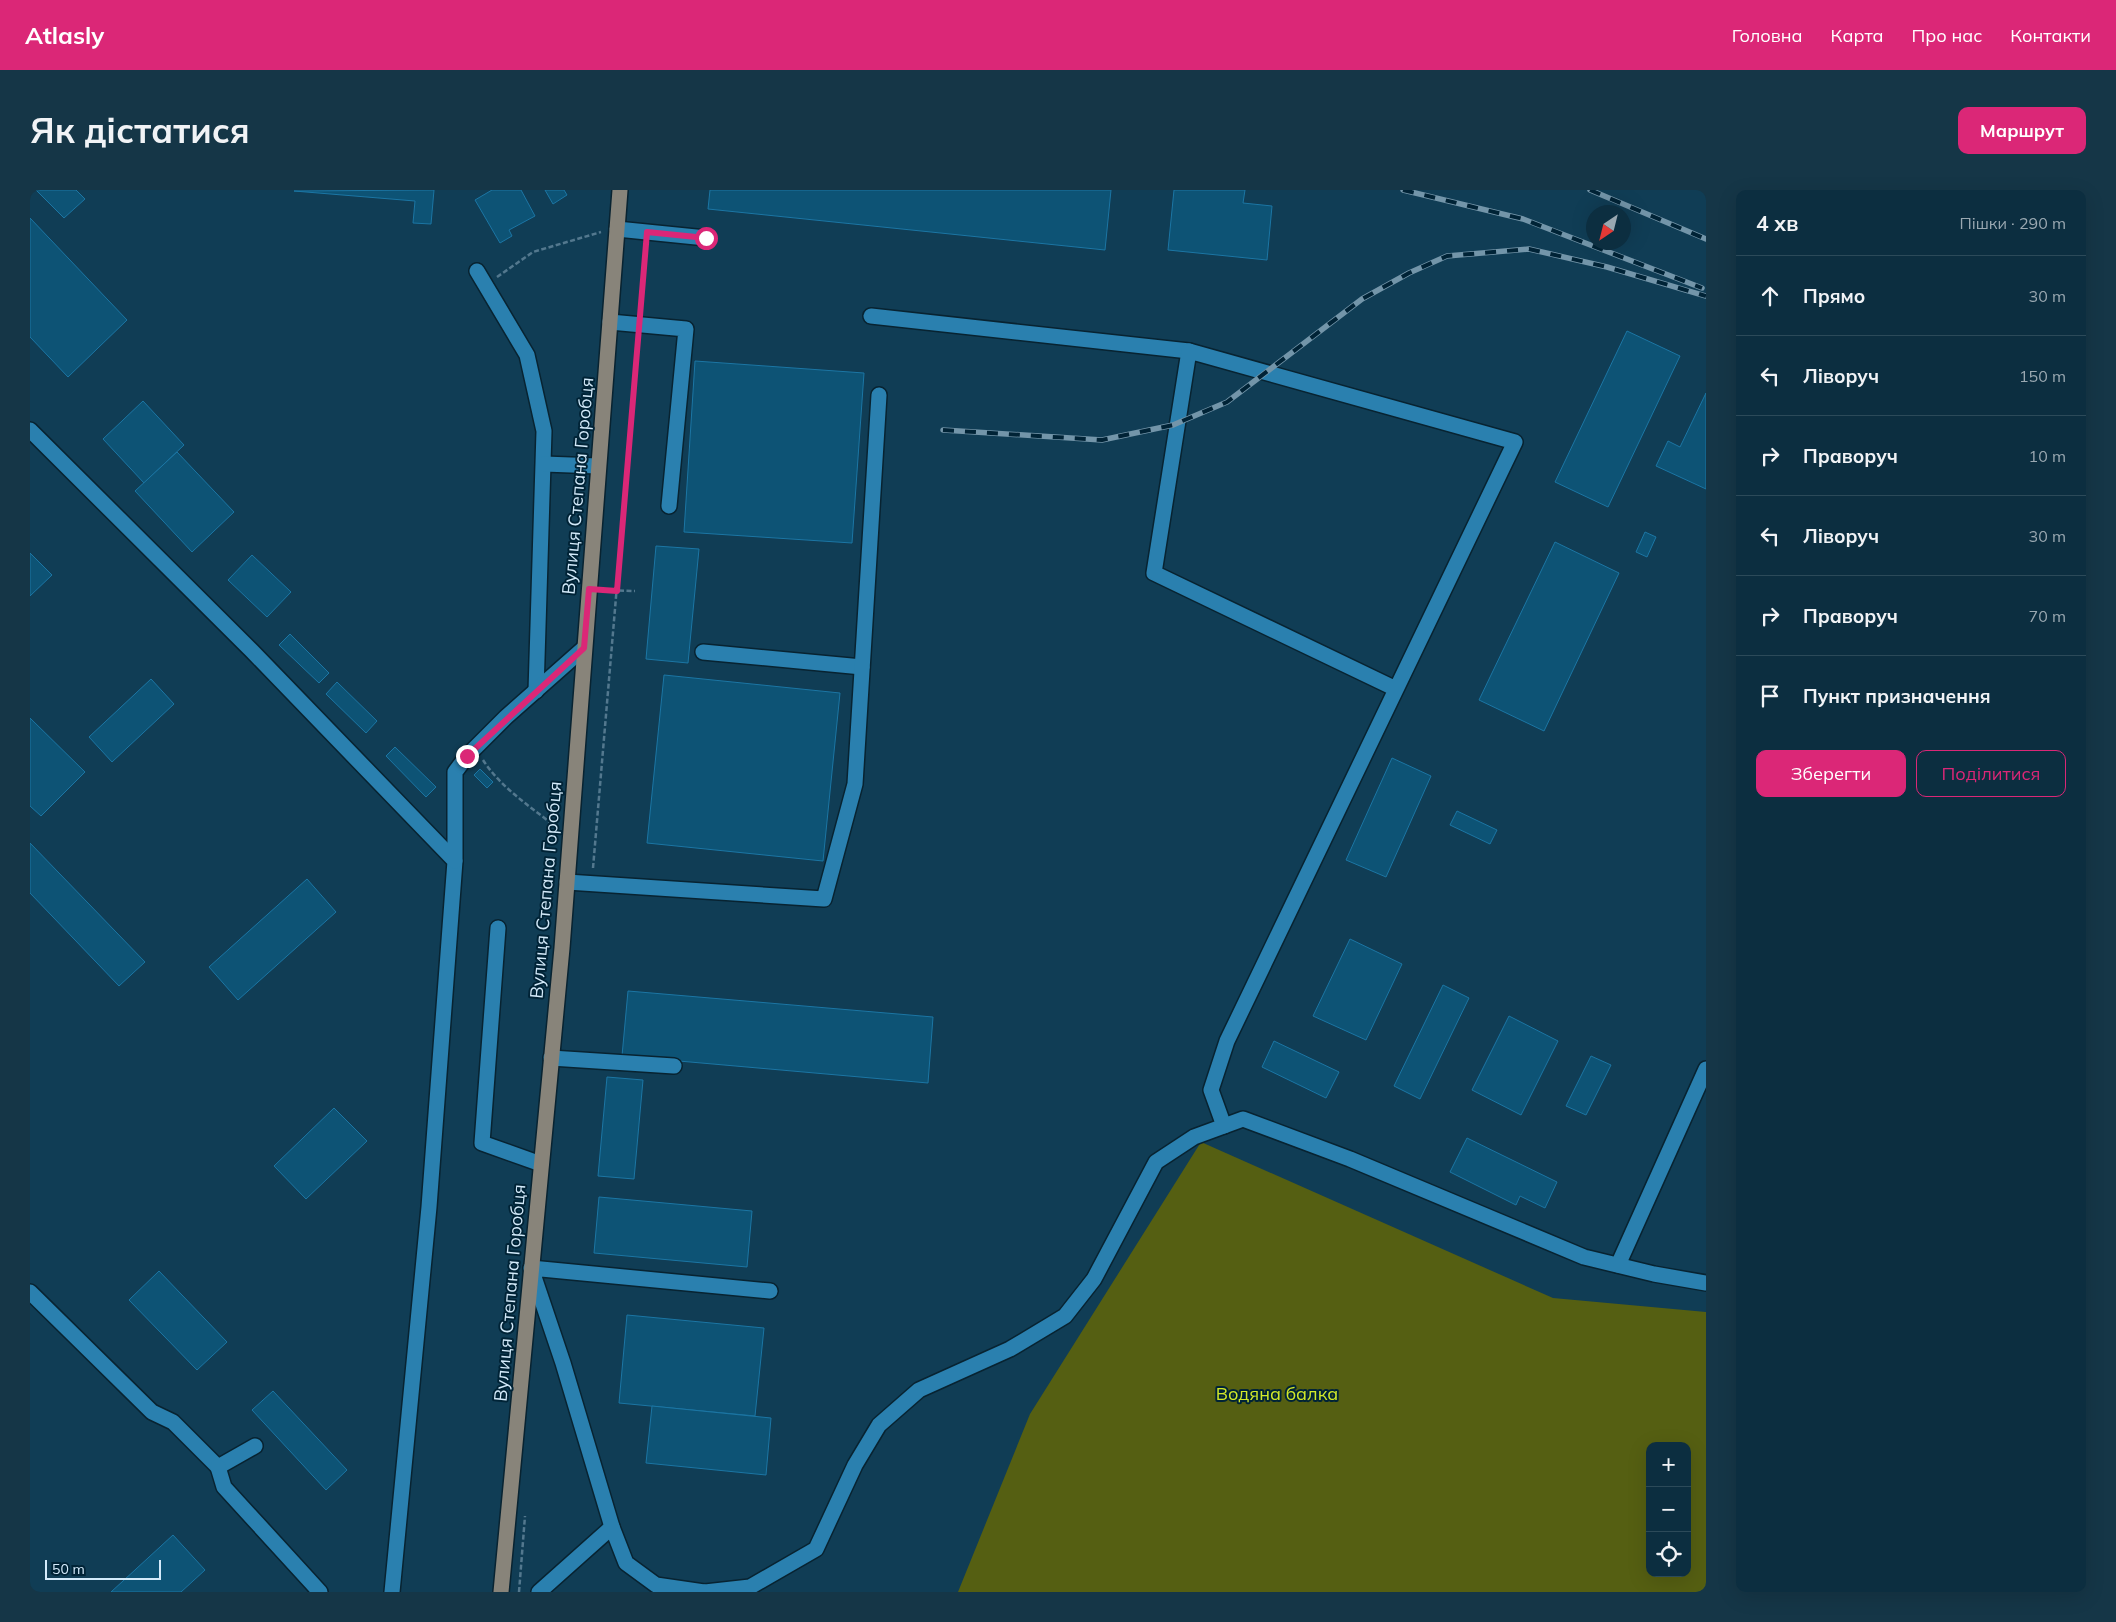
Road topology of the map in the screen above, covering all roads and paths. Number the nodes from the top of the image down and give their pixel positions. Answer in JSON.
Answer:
{"nodes":[{"id":1,"x":620,"y":190,"type":"edge"},
{"id":2,"x":617,"y":229,"type":"junction"},
{"id":3,"x":647,"y":232,"type":"junction"},
{"id":4,"x":706,"y":238,"type":"dead end"},
{"id":5,"x":477,"y":270,"type":"dead end"},
{"id":6,"x":485,"y":285,"type":"junction"},
{"id":7,"x":872,"y":316,"type":"dead end"},
{"id":8,"x":610,"y":322,"type":"junction"},
{"id":9,"x":639,"y":324,"type":"junction"},
{"id":10,"x":1189,"y":351,"type":"junction"},
{"id":11,"x":879,"y":395,"type":"dead end"},
{"id":12,"x":33,"y":440,"type":"edge"},
{"id":13,"x":544,"y":464,"type":"junction"},
{"id":14,"x":598,"y":466,"type":"junction"},
{"id":15,"x":669,"y":506,"type":"dead end"},
{"id":16,"x":589,"y":589,"type":"junction"},
{"id":17,"x":617,"y":591,"type":"junction"},
{"id":18,"x":635,"y":591,"type":"dead end"},
{"id":19,"x":584,"y":648,"type":"junction"},
{"id":20,"x":704,"y":652,"type":"dead end"},
{"id":21,"x":862,"y":666,"type":"junction"},
{"id":22,"x":1396,"y":689,"type":"junction"},
{"id":23,"x":536,"y":690,"type":"junction"},
{"id":24,"x":475,"y":747,"type":"junction"},
{"id":25,"x":559,"y":820,"type":"dead end"},
{"id":26,"x":455,"y":862,"type":"junction"},
{"id":27,"x":567,"y":882,"type":"junction"},
{"id":28,"x":591,"y":884,"type":"junction"},
{"id":29,"x":498,"y":928,"type":"dead end"},
{"id":30,"x":551,"y":1058,"type":"junction"},
{"id":31,"x":674,"y":1066,"type":"dead end"},
{"id":32,"x":1706,"y":1070,"type":"edge"},
{"id":33,"x":1224,"y":1126,"type":"junction"},
{"id":34,"x":541,"y":1164,"type":"junction"},
{"id":35,"x":1618,"y":1265,"type":"junction"},
{"id":36,"x":531,"y":1268,"type":"junction"},
{"id":37,"x":1706,"y":1283,"type":"edge"},
{"id":38,"x":770,"y":1291,"type":"dead end"},
{"id":39,"x":30,"y":1292,"type":"edge"},
{"id":40,"x":256,"y":1446,"type":"dead end"},
{"id":41,"x":218,"y":1467,"type":"junction"},
{"id":42,"x":612,"y":1527,"type":"junction"},
{"id":43,"x":320,"y":1592,"type":"edge"},
{"id":44,"x":392,"y":1592,"type":"edge"},
{"id":45,"x":501,"y":1592,"type":"edge"},
{"id":46,"x":539,"y":1592,"type":"edge"},
{"id":47,"x":705,"y":1592,"type":"edge"}],
"edges":[{"from":1,"to":2,"type":"main road","name":"Вулиця Степана Горобця"},
{"from":2,"to":3,"type":"lane"},
{"from":2,"to":6,"type":"path"},
{"from":2,"to":8,"type":"main road","name":"Вулиця Степана Горобця"},
{"from":3,"to":4,"type":"lane"},
{"from":3,"to":9,"type":"path"},
{"from":5,"to":6,"type":"lane"},
{"from":6,"to":13,"type":"lane"},
{"from":7,"to":10,"type":"lane"},
{"from":8,"to":9,"type":"lane"},
{"from":8,"to":14,"type":"main road","name":"Вулиця Степана Горобця"},
{"from":9,"to":15,"type":"lane"},
{"from":9,"to":17,"type":"path"},
{"from":10,"to":22,"type":"lane"},
{"from":10,"to":22,"type":"lane"},
{"from":11,"to":21,"type":"lane"},
{"from":12,"to":26,"type":"lane"},
{"from":13,"to":14,"type":"lane"},
{"from":13,"to":23,"type":"lane"},
{"from":14,"to":16,"type":"main road","name":"Вулиця Степана Горобця"},
{"from":16,"to":17,"type":"path"},
{"from":16,"to":19,"type":"main road","name":"Вулиця Степана Горобця"},
{"from":17,"to":18,"type":"path"},
{"from":17,"to":28,"type":"path"},
{"from":19,"to":23,"type":"lane"},
{"from":19,"to":27,"type":"main road","name":"Вулиця Степана Горобця"},
{"from":20,"to":21,"type":"lane"},
{"from":21,"to":28,"type":"lane"},
{"from":22,"to":33,"type":"lane"},
{"from":23,"to":24,"type":"lane"},
{"from":24,"to":25,"type":"path"},
{"from":24,"to":26,"type":"lane"},
{"from":26,"to":44,"type":"lane"},
{"from":27,"to":28,"type":"lane"},
{"from":27,"to":30,"type":"main road","name":"Вулиця Степана Горобця"},
{"from":29,"to":34,"type":"lane"},
{"from":30,"to":31,"type":"lane"},
{"from":30,"to":34,"type":"main road","name":"Вулиця Степана Горобця"},
{"from":32,"to":35,"type":"lane"},
{"from":33,"to":35,"type":"lane"},
{"from":33,"to":47,"type":"lane"},
{"from":34,"to":36,"type":"main road","name":"Вулиця Степана Горобця"},
{"from":35,"to":37,"type":"lane"},
{"from":36,"to":38,"type":"lane"},
{"from":36,"to":42,"type":"lane"},
{"from":36,"to":45,"type":"main road","name":"Вулиця Степана Горобця"},
{"from":39,"to":41,"type":"lane"},
{"from":40,"to":41,"type":"lane"},
{"from":41,"to":43,"type":"lane"},
{"from":42,"to":46,"type":"lane"},
{"from":42,"to":47,"type":"lane"}]}
